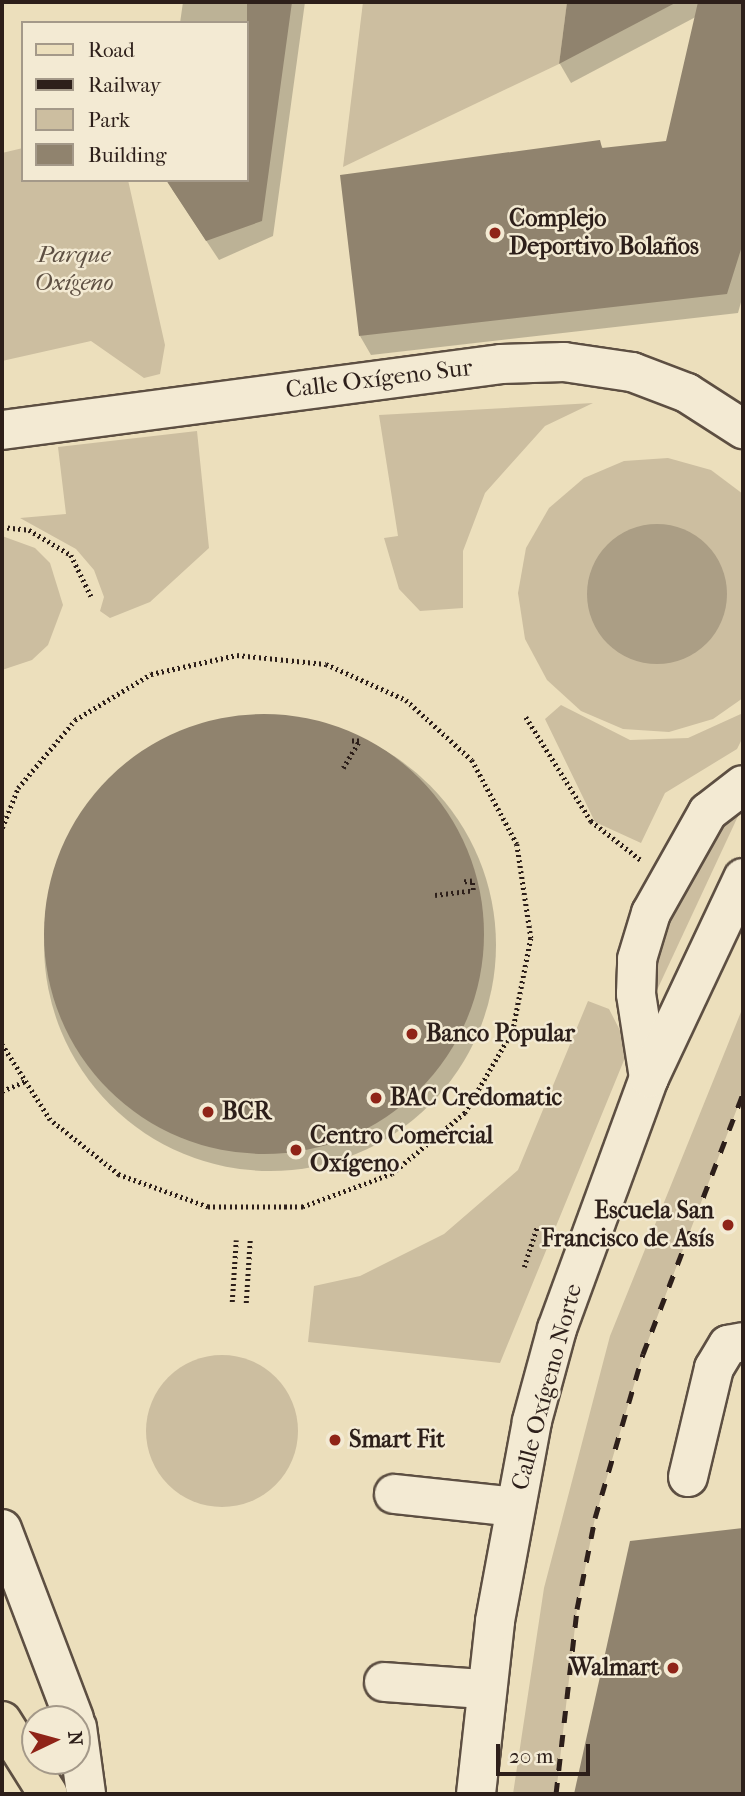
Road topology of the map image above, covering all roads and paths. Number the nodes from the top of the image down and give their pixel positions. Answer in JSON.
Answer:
{"nodes":[{"id":1,"x":743,"y":429,"type":"edge"},
{"id":2,"x":2,"y":430,"type":"edge"},
{"id":3,"x":2,"y":527,"type":"edge"},
{"id":4,"x":91,"y":596,"type":"dead end"},
{"id":5,"x":526,"y":717,"type":"dead end"},
{"id":6,"x":352,"y":741,"type":"dead end"},
{"id":7,"x":343,"y":768,"type":"dead end"},
{"id":8,"x":743,"y":785,"type":"edge"},
{"id":9,"x":2,"y":828,"type":"edge"},
{"id":10,"x":743,"y":878,"type":"edge"},
{"id":11,"x":668,"y":879,"type":"junction"},
{"id":12,"x":463,"y":882,"type":"dead end"},
{"id":13,"x":435,"y":895,"type":"dead end"},
{"id":14,"x":2,"y":1045,"type":"edge"},
{"id":15,"x":649,"y":1078,"type":"junction"},
{"id":16,"x":25,"y":1081,"type":"junction"},
{"id":17,"x":2,"y":1091,"type":"edge"},
{"id":18,"x":537,"y":1227,"type":"dead end"},
{"id":19,"x":236,"y":1240,"type":"dead end"},
{"id":20,"x":250,"y":1240,"type":"dead end"},
{"id":21,"x":524,"y":1267,"type":"dead end"},
{"id":22,"x":232,"y":1302,"type":"dead end"},
{"id":23,"x":246,"y":1303,"type":"dead end"},
{"id":24,"x":743,"y":1342,"type":"edge"},
{"id":25,"x":688,"y":1477,"type":"dead end"},
{"id":26,"x":394,"y":1494,"type":"dead end"},
{"id":27,"x":515,"y":1507,"type":"junction"},
{"id":28,"x":2,"y":1528,"type":"edge"},
{"id":29,"x":493,"y":1634,"type":"junction"},
{"id":30,"x":384,"y":1682,"type":"dead end"},
{"id":31,"x":481,"y":1689,"type":"junction"},
{"id":32,"x":69,"y":1705,"type":"edge"},
{"id":33,"x":2,"y":1721,"type":"edge"},
{"id":34,"x":83,"y":1775,"type":"edge"},
{"id":35,"x":48,"y":1794,"type":"edge"},
{"id":36,"x":86,"y":1794,"type":"edge"},
{"id":37,"x":455,"y":1794,"type":"edge"},
{"id":38,"x":477,"y":1794,"type":"edge"}],
"edges":[{"from":1,"to":2,"type":"street","name":"Calle Oxígeno Sur"},
{"from":3,"to":4,"type":"path"},
{"from":5,"to":11,"type":"path"},
{"from":6,"to":7,"type":"path"},
{"from":8,"to":11,"type":"street"},
{"from":9,"to":16,"type":"path"},
{"from":10,"to":15,"type":"street","name":"Calle Oxígeno Norte"},
{"from":11,"to":15,"type":"street"},
{"from":12,"to":13,"type":"path"},
{"from":14,"to":16,"type":"path"},
{"from":15,"to":27,"type":"street","name":"Calle Oxígeno Norte"},
{"from":16,"to":17,"type":"path"},
{"from":18,"to":21,"type":"path"},
{"from":19,"to":22,"type":"path"},
{"from":20,"to":23,"type":"path"},
{"from":24,"to":25,"type":"street"},
{"from":26,"to":27,"type":"street"},
{"from":27,"to":29,"type":"street","name":"Calle Oxígeno Norte"},
{"from":28,"to":32,"type":"street"},
{"from":29,"to":31,"type":"street","name":"Calle Oxígeno Norte"},
{"from":29,"to":38,"type":"street","name":"Calle Oxígeno Norte"},
{"from":30,"to":31,"type":"street"},
{"from":31,"to":37,"type":"street","name":"Calle Oxígeno Norte"},
{"from":33,"to":35,"type":"main road"},
{"from":34,"to":36,"type":"street"}]}
